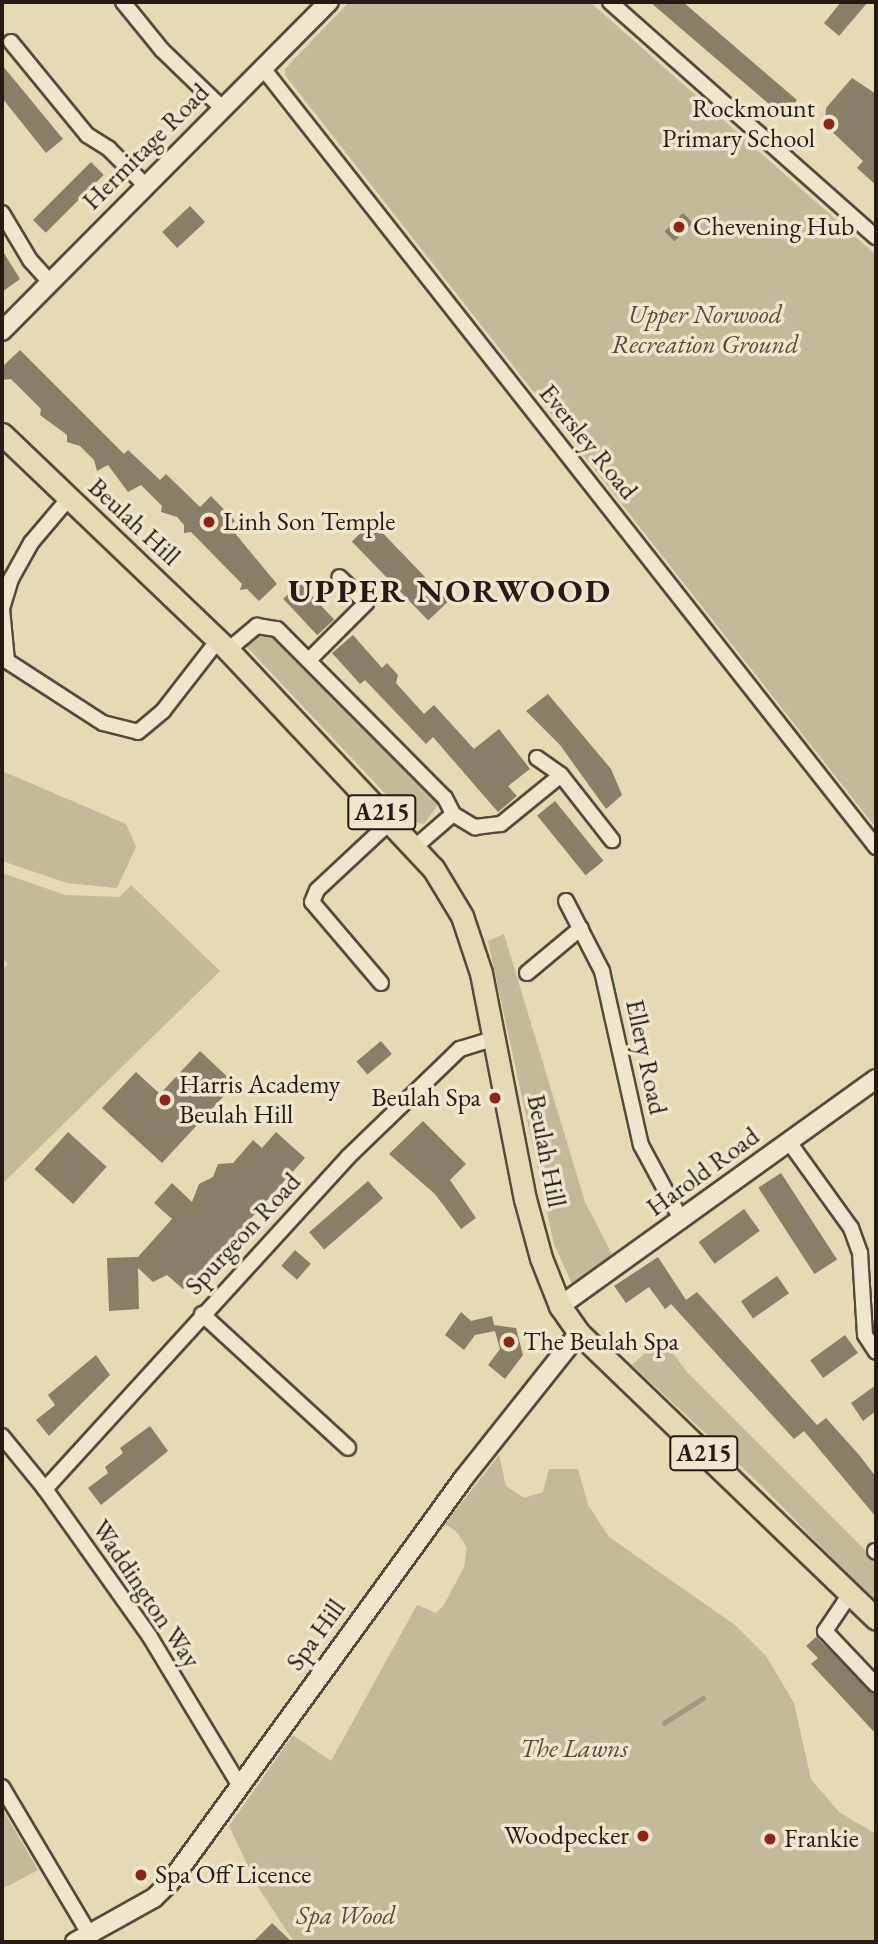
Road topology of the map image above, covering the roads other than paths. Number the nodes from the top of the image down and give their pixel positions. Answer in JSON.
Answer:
{"nodes":[{"id":1,"x":123,"y":2,"type":"edge"},
{"id":2,"x":329,"y":2,"type":"edge"},
{"id":3,"x":610,"y":2,"type":"edge"},
{"id":4,"x":11,"y":41,"type":"dead end"},
{"id":5,"x":262,"y":67,"type":"junction"},
{"id":6,"x":222,"y":108,"type":"junction"},
{"id":7,"x":146,"y":186,"type":"junction"},
{"id":8,"x":2,"y":213,"type":"edge"},
{"id":9,"x":876,"y":237,"type":"edge"},
{"id":10,"x":50,"y":282,"type":"junction"},
{"id":11,"x":2,"y":331,"type":"edge"},
{"id":12,"x":2,"y":434,"type":"edge"},
{"id":13,"x":69,"y":498,"type":"junction"},
{"id":14,"x":339,"y":577,"type":"dead end"},
{"id":15,"x":223,"y":645,"type":"junction"},
{"id":16,"x":309,"y":660,"type":"junction"},
{"id":17,"x":537,"y":758,"type":"dead end"},
{"id":18,"x":561,"y":775,"type":"junction"},
{"id":19,"x":453,"y":814,"type":"junction"},
{"id":20,"x":391,"y":821,"type":"junction"},
{"id":21,"x":612,"y":840,"type":"dead end"},
{"id":22,"x":415,"y":847,"type":"junction"},
{"id":23,"x":876,"y":847,"type":"edge"},
{"id":24,"x":566,"y":901,"type":"dead end"},
{"id":25,"x":581,"y":928,"type":"junction"},
{"id":26,"x":527,"y":973,"type":"dead end"},
{"id":27,"x":381,"y":983,"type":"dead end"},
{"id":28,"x":496,"y":1038,"type":"junction"},
{"id":29,"x":876,"y":1079,"type":"edge"},
{"id":30,"x":789,"y":1142,"type":"junction"},
{"id":31,"x":682,"y":1221,"type":"junction"},
{"id":32,"x":560,"y":1306,"type":"junction"},
{"id":33,"x":202,"y":1314,"type":"junction"},
{"id":34,"x":579,"y":1333,"type":"junction"},
{"id":35,"x":876,"y":1352,"type":"edge"},
{"id":36,"x":2,"y":1436,"type":"edge"},
{"id":37,"x":348,"y":1448,"type":"dead end"},
{"id":38,"x":45,"y":1489,"type":"junction"},
{"id":39,"x":850,"y":1594,"type":"junction"},
{"id":40,"x":876,"y":1619,"type":"edge"},
{"id":41,"x":876,"y":1685,"type":"edge"},
{"id":42,"x":240,"y":1786,"type":"junction"},
{"id":43,"x":2,"y":1787,"type":"edge"},
{"id":44,"x":92,"y":1937,"type":"edge"}],
"edges":[{"from":1,"to":6,"type":"street"},
{"from":2,"to":5,"type":"street","name":"Hermitage Road"},
{"from":3,"to":9,"type":"street"},
{"from":4,"to":7,"type":"street"},
{"from":5,"to":6,"type":"street","name":"Hermitage Road"},
{"from":5,"to":23,"type":"street","name":"Eversley Road"},
{"from":6,"to":7,"type":"street","name":"Hermitage Road"},
{"from":7,"to":10,"type":"street","name":"Hermitage Road"},
{"from":8,"to":10,"type":"street"},
{"from":10,"to":11,"type":"street","name":"Hermitage Road"},
{"from":12,"to":13,"type":"main road","name":"Beulah Hill","number":"A215"},
{"from":13,"to":15,"type":"main road","name":"Beulah Hill","number":"A215"},
{"from":13,"to":15,"type":"street"},
{"from":14,"to":16,"type":"street"},
{"from":15,"to":16,"type":"street"},
{"from":15,"to":20,"type":"main road","name":"Beulah Hill","number":"A215"},
{"from":16,"to":19,"type":"street"},
{"from":17,"to":18,"type":"street"},
{"from":18,"to":19,"type":"street"},
{"from":18,"to":21,"type":"street"},
{"from":19,"to":22,"type":"street"},
{"from":20,"to":22,"type":"main road","name":"Beulah Hill","number":"A215"},
{"from":20,"to":27,"type":"street"},
{"from":22,"to":28,"type":"main road","name":"Beulah Hill","number":"A215"},
{"from":24,"to":25,"type":"street","name":"Ellery Road"},
{"from":25,"to":26,"type":"street"},
{"from":25,"to":31,"type":"street","name":"Ellery Road"},
{"from":28,"to":32,"type":"main road","name":"Beulah Hill","number":"A215"},
{"from":28,"to":33,"type":"street","name":"Spurgeon Road"},
{"from":29,"to":30,"type":"street","name":"Harold Road"},
{"from":30,"to":31,"type":"street","name":"Harold Road"},
{"from":30,"to":35,"type":"street"},
{"from":31,"to":32,"type":"street","name":"Harold Road"},
{"from":32,"to":34,"type":"main road","name":"Beulah Hill","number":"A215"},
{"from":33,"to":37,"type":"street"},
{"from":33,"to":38,"type":"street","name":"Spurgeon Road"},
{"from":34,"to":39,"type":"main road","name":"Beulah Hill","number":"A215"},
{"from":34,"to":42,"type":"street","name":"Spa Hill"},
{"from":36,"to":38,"type":"street","name":"Waddington Way"},
{"from":38,"to":42,"type":"street","name":"Waddington Way"},
{"from":39,"to":40,"type":"main road","name":"Beulah Hill","number":"A215"},
{"from":39,"to":41,"type":"street"},
{"from":42,"to":44,"type":"street","name":"Spa Hill"},
{"from":43,"to":44,"type":"street"}]}
